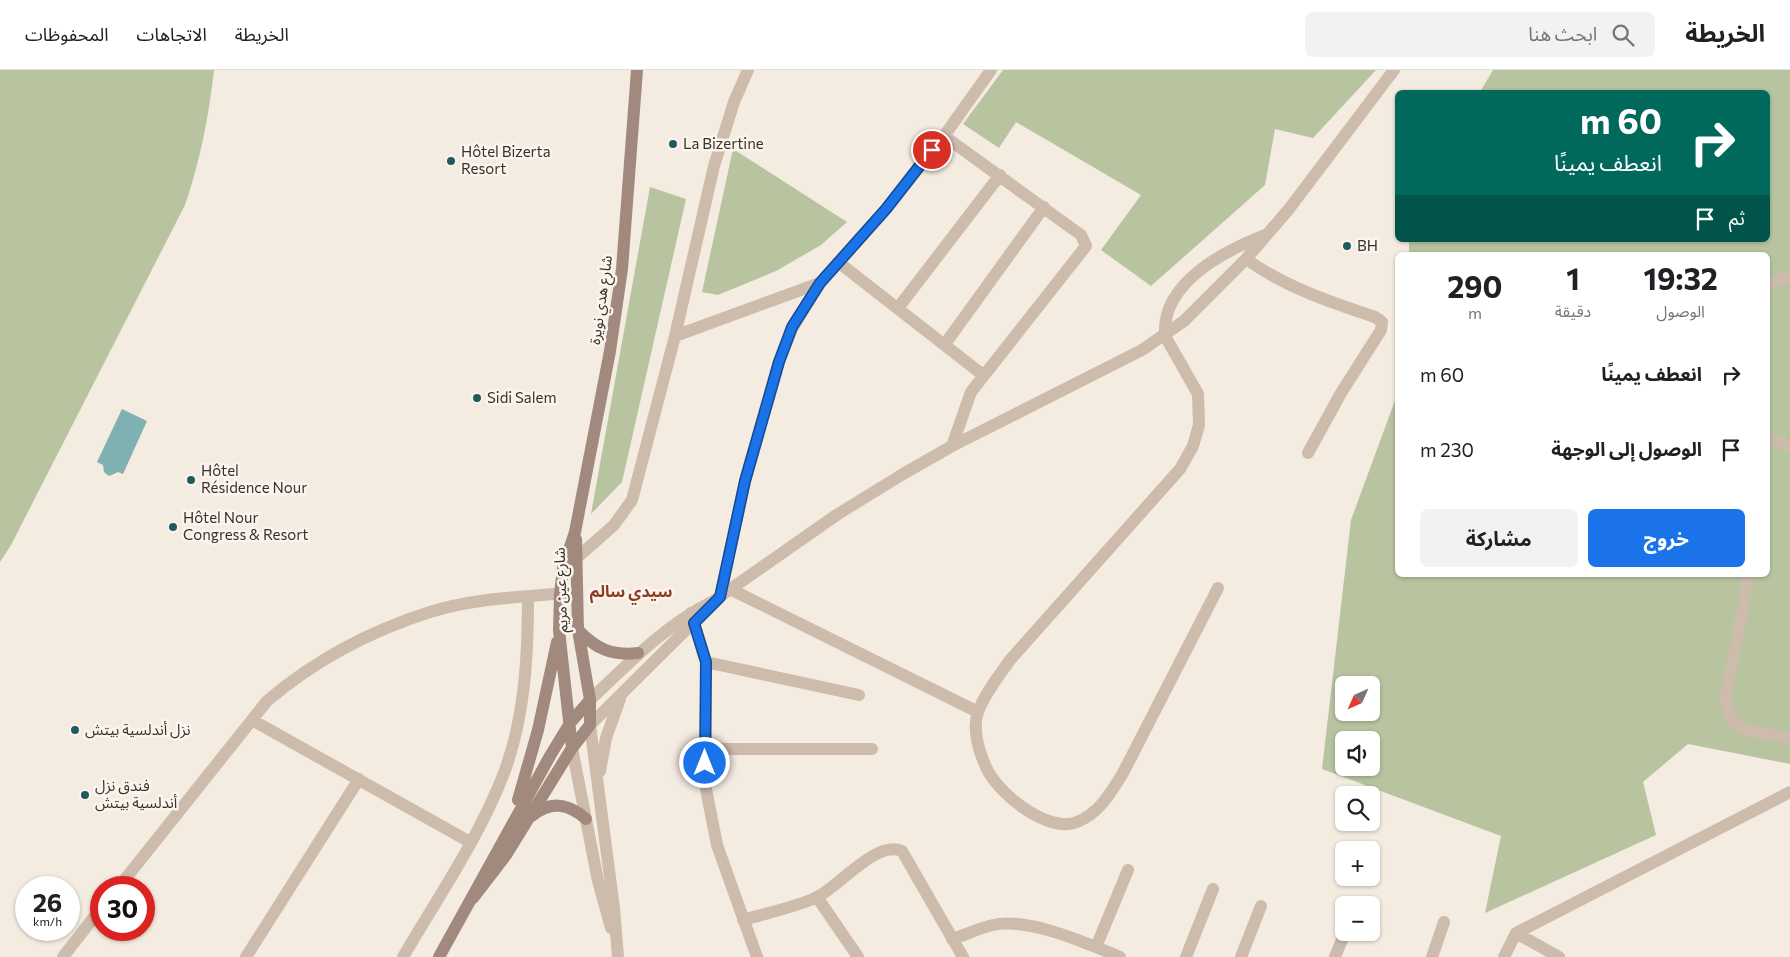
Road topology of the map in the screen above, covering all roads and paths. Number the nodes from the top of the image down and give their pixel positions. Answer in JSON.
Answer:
{"nodes":[{"id":1,"x":638,"y":70,"type":"edge"},
{"id":2,"x":748,"y":70,"type":"edge"},
{"id":3,"x":991,"y":70,"type":"edge"},
{"id":4,"x":1394,"y":70,"type":"edge"},
{"id":5,"x":944,"y":136,"type":"junction"},
{"id":6,"x":1000,"y":175,"type":"junction"},
{"id":7,"x":1044,"y":208,"type":"junction"},
{"id":8,"x":1268,"y":234,"type":"junction"},
{"id":9,"x":1246,"y":259,"type":"junction"},
{"id":10,"x":838,"y":262,"type":"junction"},
{"id":11,"x":1790,"y":275,"type":"edge"},
{"id":12,"x":820,"y":283,"type":"junction"},
{"id":13,"x":1770,"y":283,"type":"edge"},
{"id":14,"x":898,"y":308,"type":"junction"},
{"id":15,"x":675,"y":336,"type":"junction"},
{"id":16,"x":1165,"y":336,"type":"junction"},
{"id":17,"x":945,"y":344,"type":"junction"},
{"id":18,"x":983,"y":376,"type":"junction"},
{"id":19,"x":1770,"y":439,"type":"edge"},
{"id":20,"x":952,"y":446,"type":"junction"},
{"id":21,"x":1790,"y":447,"type":"edge"},
{"id":22,"x":1308,"y":453,"type":"dead end"},
{"id":23,"x":575,"y":532,"type":"junction"},
{"id":24,"x":577,"y":559,"type":"junction"},
{"id":25,"x":563,"y":568,"type":"junction"},
{"id":26,"x":1749,"y":577,"type":"edge"},
{"id":27,"x":730,"y":588,"type":"junction"},
{"id":28,"x":1218,"y":588,"type":"dead end"},
{"id":29,"x":577,"y":592,"type":"junction"},
{"id":30,"x":560,"y":594,"type":"junction"},
{"id":31,"x":528,"y":596,"type":"junction"},
{"id":32,"x":716,"y":599,"type":"junction"},
{"id":33,"x":692,"y":618,"type":"junction"},
{"id":34,"x":559,"y":630,"type":"junction"},
{"id":35,"x":578,"y":630,"type":"junction"},
{"id":36,"x":638,"y":653,"type":"junction"},
{"id":37,"x":706,"y":662,"type":"junction"},
{"id":38,"x":624,"y":690,"type":"junction"},
{"id":39,"x":859,"y":695,"type":"dead end"},
{"id":40,"x":590,"y":700,"type":"junction"},
{"id":41,"x":978,"y":712,"type":"junction"},
{"id":42,"x":252,"y":720,"type":"junction"},
{"id":43,"x":570,"y":724,"type":"junction"},
{"id":44,"x":590,"y":725,"type":"junction"},
{"id":45,"x":1790,"y":738,"type":"edge"},
{"id":46,"x":572,"y":748,"type":"junction"},
{"id":47,"x":705,"y":749,"type":"junction"},
{"id":48,"x":872,"y":749,"type":"dead end"},
{"id":49,"x":359,"y":780,"type":"junction"},
{"id":50,"x":598,"y":788,"type":"junction"},
{"id":51,"x":1790,"y":792,"type":"edge"},
{"id":52,"x":530,"y":817,"type":"junction"},
{"id":53,"x":586,"y":820,"type":"junction"},
{"id":54,"x":509,"y":828,"type":"junction"},
{"id":55,"x":470,"y":842,"type":"junction"},
{"id":56,"x":1128,"y":870,"type":"dead end"},
{"id":57,"x":128,"y":876,"type":"edge"},
{"id":58,"x":1213,"y":889,"type":"dead end"},
{"id":59,"x":817,"y":897,"type":"junction"},
{"id":60,"x":473,"y":898,"type":"junction"},
{"id":61,"x":1261,"y":906,"type":"dead end"},
{"id":62,"x":743,"y":920,"type":"junction"},
{"id":63,"x":90,"y":922,"type":"edge"},
{"id":64,"x":1444,"y":922,"type":"dead end"},
{"id":65,"x":1516,"y":933,"type":"junction"},
{"id":66,"x":952,"y":939,"type":"junction"},
{"id":67,"x":615,"y":940,"type":"junction"},
{"id":68,"x":1342,"y":941,"type":"edge"},
{"id":69,"x":1096,"y":947,"type":"junction"},
{"id":70,"x":63,"y":957,"type":"edge"},
{"id":71,"x":246,"y":957,"type":"edge"},
{"id":72,"x":403,"y":957,"type":"edge"},
{"id":73,"x":439,"y":957,"type":"edge"},
{"id":74,"x":618,"y":957,"type":"edge"},
{"id":75,"x":757,"y":957,"type":"edge"},
{"id":76,"x":858,"y":957,"type":"edge"},
{"id":77,"x":963,"y":957,"type":"edge"},
{"id":78,"x":1120,"y":957,"type":"edge"},
{"id":79,"x":1186,"y":957,"type":"edge"},
{"id":80,"x":1240,"y":957,"type":"edge"},
{"id":81,"x":1336,"y":957,"type":"edge"},
{"id":82,"x":1432,"y":957,"type":"edge"},
{"id":83,"x":1504,"y":957,"type":"edge"},
{"id":84,"x":1560,"y":957,"type":"edge"}],
"edges":[{"from":1,"to":23,"type":"main road","name":"شارع هدي نويرة"},
{"from":2,"to":15,"type":"street"},
{"from":3,"to":5,"type":"street"},
{"from":4,"to":8,"type":"street"},
{"from":5,"to":6,"type":"street"},
{"from":5,"to":10,"type":"street"},
{"from":6,"to":7,"type":"street"},
{"from":6,"to":14,"type":"street"},
{"from":7,"to":17,"type":"street"},
{"from":7,"to":18,"type":"street"},
{"from":8,"to":9,"type":"street"},
{"from":8,"to":16,"type":"street"},
{"from":9,"to":16,"type":"street"},
{"from":9,"to":22,"type":"street"},
{"from":10,"to":12,"type":"street"},
{"from":10,"to":14,"type":"street"},
{"from":11,"to":13,"type":"street"},
{"from":12,"to":15,"type":"street"},
{"from":12,"to":32,"type":"street"},
{"from":14,"to":17,"type":"street"},
{"from":15,"to":24,"type":"street"},
{"from":16,"to":20,"type":"street"},
{"from":16,"to":41,"type":"street"},
{"from":17,"to":18,"type":"street"},
{"from":18,"to":20,"type":"street"},
{"from":19,"to":21,"type":"street"},
{"from":20,"to":27,"type":"street"},
{"from":23,"to":24,"type":"main road","name":"شارع عين مريم"},
{"from":23,"to":25,"type":"main road","name":"شارع عين مريم"},
{"from":24,"to":25,"type":"street"},
{"from":24,"to":29,"type":"main road","name":"شارع عين مريم"},
{"from":25,"to":30,"type":"main road","name":"شارع عين مريم"},
{"from":26,"to":45,"type":"street"},
{"from":27,"to":32,"type":"street"},
{"from":27,"to":41,"type":"street"},
{"from":28,"to":41,"type":"street"},
{"from":29,"to":30,"type":"street"},
{"from":29,"to":35,"type":"main road","name":"شارع عين مريم"},
{"from":30,"to":31,"type":"street"},
{"from":30,"to":34,"type":"main road","name":"شارع عين مريم"},
{"from":31,"to":42,"type":"street"},
{"from":31,"to":55,"type":"street"},
{"from":32,"to":33,"type":"street"},
{"from":33,"to":36,"type":"street"},
{"from":33,"to":37,"type":"street"},
{"from":33,"to":38,"type":"street"},
{"from":34,"to":43,"type":"main road","name":"شارع عين مريم"},
{"from":34,"to":54,"type":"main road"},
{"from":35,"to":36,"type":"main road"},
{"from":35,"to":40,"type":"main road","name":"شارع عين مريم"},
{"from":36,"to":40,"type":"street"},
{"from":37,"to":39,"type":"street"},
{"from":37,"to":47,"type":"street"},
{"from":38,"to":44,"type":"street"},
{"from":38,"to":50,"type":"street"},
{"from":40,"to":43,"type":"main road"},
{"from":40,"to":44,"type":"main road","name":"شارع عين مريم"},
{"from":42,"to":49,"type":"street"},
{"from":42,"to":57,"type":"street"},
{"from":43,"to":46,"type":"main road","name":"شارع عين مريم"},
{"from":43,"to":54,"type":"main road"},
{"from":44,"to":46,"type":"main road"},
{"from":44,"to":50,"type":"street","name":"شارع عين مريم"},
{"from":46,"to":52,"type":"main road"},
{"from":46,"to":53,"type":"street","name":"شارع عين مريم"},
{"from":47,"to":48,"type":"street"},
{"from":47,"to":62,"type":"street"},
{"from":49,"to":55,"type":"street"},
{"from":49,"to":71,"type":"street"},
{"from":50,"to":67,"type":"street","name":"شارع عين مريم"},
{"from":51,"to":65,"type":"street"},
{"from":52,"to":53,"type":"main road"},
{"from":52,"to":60,"type":"main road"},
{"from":53,"to":67,"type":"street","name":"شارع عين مريم"},
{"from":54,"to":60,"type":"main road"},
{"from":55,"to":72,"type":"street"},
{"from":56,"to":69,"type":"street"},
{"from":58,"to":79,"type":"street"},
{"from":59,"to":62,"type":"street"},
{"from":59,"to":66,"type":"street"},
{"from":59,"to":76,"type":"street"},
{"from":60,"to":73,"type":"main road"},
{"from":61,"to":80,"type":"street"},
{"from":62,"to":75,"type":"street"},
{"from":63,"to":70,"type":"street"},
{"from":64,"to":82,"type":"street"},
{"from":65,"to":83,"type":"street"},
{"from":65,"to":84,"type":"street"},
{"from":66,"to":69,"type":"street"},
{"from":66,"to":77,"type":"street"},
{"from":67,"to":74,"type":"street","name":"شارع عين مريم"},
{"from":68,"to":81,"type":"street"},
{"from":69,"to":78,"type":"street"}]}
